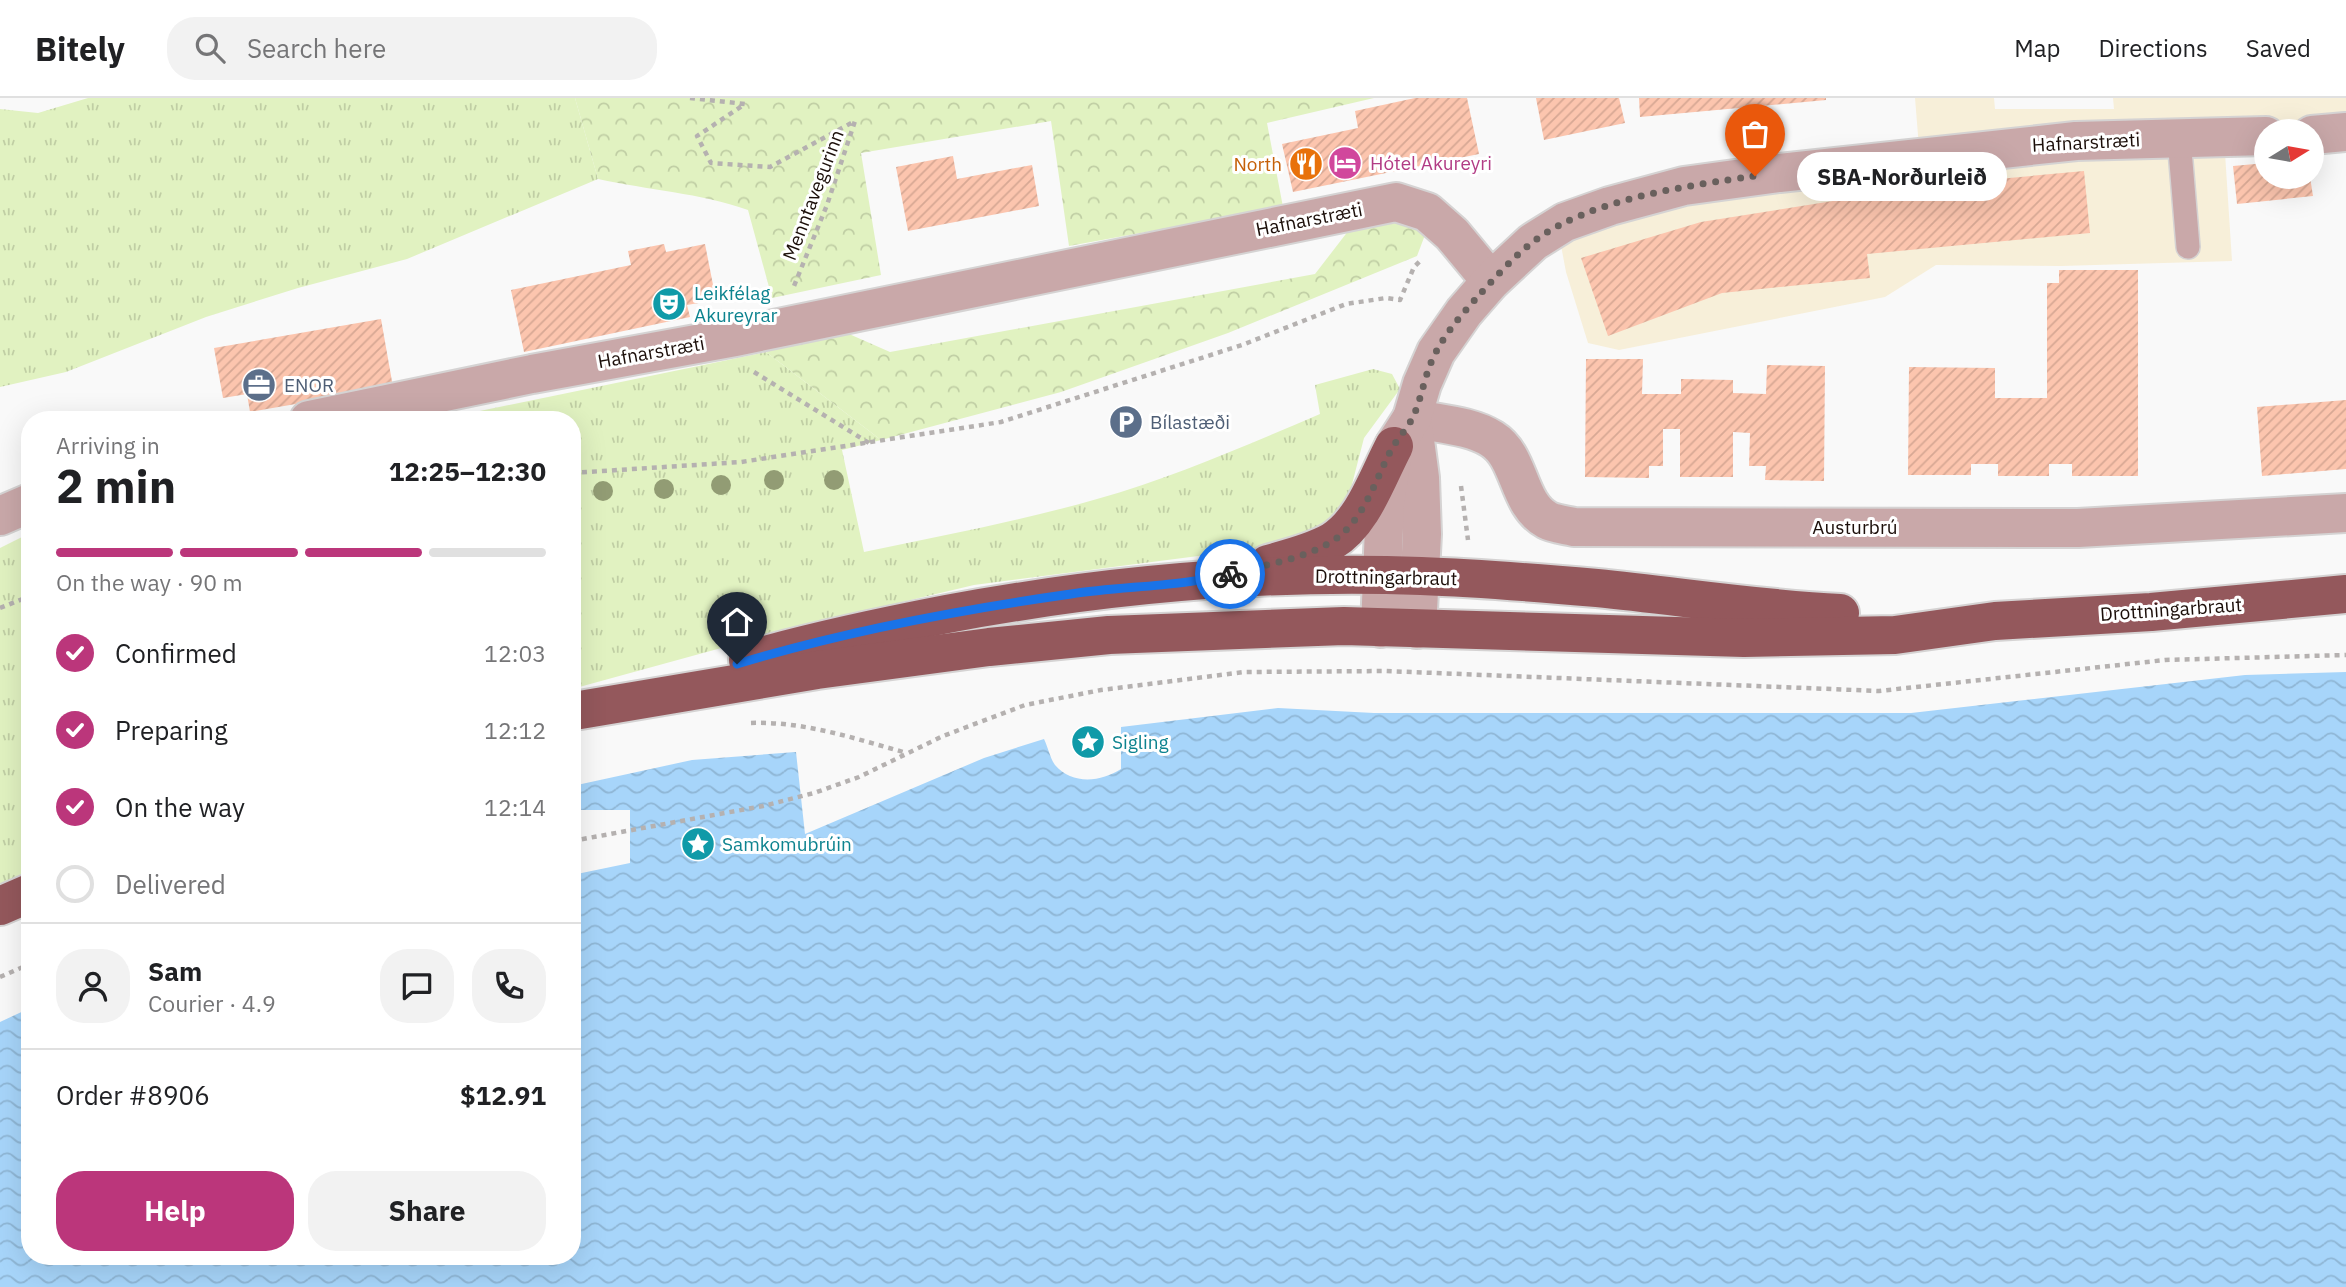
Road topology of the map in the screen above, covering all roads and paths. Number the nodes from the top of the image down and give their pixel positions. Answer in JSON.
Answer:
{"nodes":[{"id":1,"x":690,"y":98,"type":"edge"},
{"id":2,"x":2346,"y":132,"type":"edge"},
{"id":3,"x":2324,"y":134,"type":"edge"},
{"id":4,"x":2254,"y":136,"type":"edge"},
{"id":5,"x":2179,"y":138,"type":"junction"},
{"id":6,"x":1452,"y":234,"type":"junction"},
{"id":7,"x":2188,"y":247,"type":"dead end"},
{"id":8,"x":1491,"y":281,"type":"junction"},
{"id":9,"x":799,"y":324,"type":"junction"},
{"id":10,"x":750,"y":370,"type":"dead end"},
{"id":11,"x":353,"y":411,"type":"edge"},
{"id":12,"x":1463,"y":429,"type":"junction"},
{"id":13,"x":1403,"y":432,"type":"junction"},
{"id":14,"x":870,"y":443,"type":"junction"},
{"id":15,"x":581,"y":472,"type":"edge"},
{"id":16,"x":21,"y":507,"type":"edge"},
{"id":17,"x":2346,"y":513,"type":"edge"},
{"id":18,"x":0,"y":516,"type":"edge"},
{"id":19,"x":1468,"y":544,"type":"dead end"},
{"id":20,"x":1382,"y":576,"type":"junction"},
{"id":21,"x":1420,"y":576,"type":"junction"},
{"id":22,"x":1212,"y":579,"type":"junction"},
{"id":23,"x":2346,"y":594,"type":"edge"},
{"id":24,"x":21,"y":600,"type":"edge"},
{"id":25,"x":0,"y":608,"type":"edge"},
{"id":26,"x":1995,"y":621,"type":"junction"},
{"id":27,"x":1398,"y":628,"type":"junction"},
{"id":28,"x":2346,"y":655,"type":"edge"},
{"id":29,"x":581,"y":710,"type":"edge"},
{"id":30,"x":581,"y":710,"type":"edge"},
{"id":31,"x":746,"y":723,"type":"dead end"},
{"id":32,"x":908,"y":754,"type":"junction"},
{"id":33,"x":581,"y":839,"type":"edge"},
{"id":34,"x":21,"y":897,"type":"edge"},
{"id":35,"x":0,"y":906,"type":"edge"},
{"id":36,"x":21,"y":968,"type":"edge"},
{"id":37,"x":0,"y":977,"type":"edge"}],
"edges":[{"from":1,"to":9,"type":"path","name":"Menntavegurinn"},
{"from":2,"to":3,"type":"street"},
{"from":4,"to":5,"type":"street","name":"Hafnarstræti"},
{"from":5,"to":7,"type":"lane"},
{"from":5,"to":8,"type":"street","name":"Hafnarstræti"},
{"from":6,"to":8,"type":"street","name":"Hafnarstræti"},
{"from":6,"to":9,"type":"street","name":"Hafnarstræti"},
{"from":6,"to":14,"type":"path"},
{"from":8,"to":13,"type":"street"},
{"from":9,"to":11,"type":"street","name":"Hafnarstræti"},
{"from":10,"to":14,"type":"path"},
{"from":12,"to":13,"type":"street","name":"Austurbrú"},
{"from":12,"to":17,"type":"street","name":"Austurbrú"},
{"from":12,"to":19,"type":"path"},
{"from":13,"to":20,"type":"street"},
{"from":13,"to":21,"type":"street"},
{"from":13,"to":22,"type":"highway"},
{"from":14,"to":15,"type":"path"},
{"from":16,"to":18,"type":"street"},
{"from":20,"to":21,"type":"highway","name":"Drottningarbraut"},
{"from":20,"to":22,"type":"highway","name":"Drottningarbraut"},
{"from":20,"to":27,"type":"street"},
{"from":21,"to":26,"type":"highway","name":"Drottningarbraut"},
{"from":21,"to":27,"type":"street"},
{"from":22,"to":29,"type":"highway","name":"Drottningarbraut"},
{"from":23,"to":26,"type":"highway","name":"Drottningarbraut"},
{"from":24,"to":25,"type":"path"},
{"from":26,"to":27,"type":"highway","name":"Drottningarbraut"},
{"from":27,"to":30,"type":"highway","name":"Drottningarbraut"},
{"from":28,"to":32,"type":"path"},
{"from":31,"to":32,"type":"path"},
{"from":32,"to":33,"type":"path"},
{"from":34,"to":35,"type":"highway"},
{"from":36,"to":37,"type":"path"}]}
